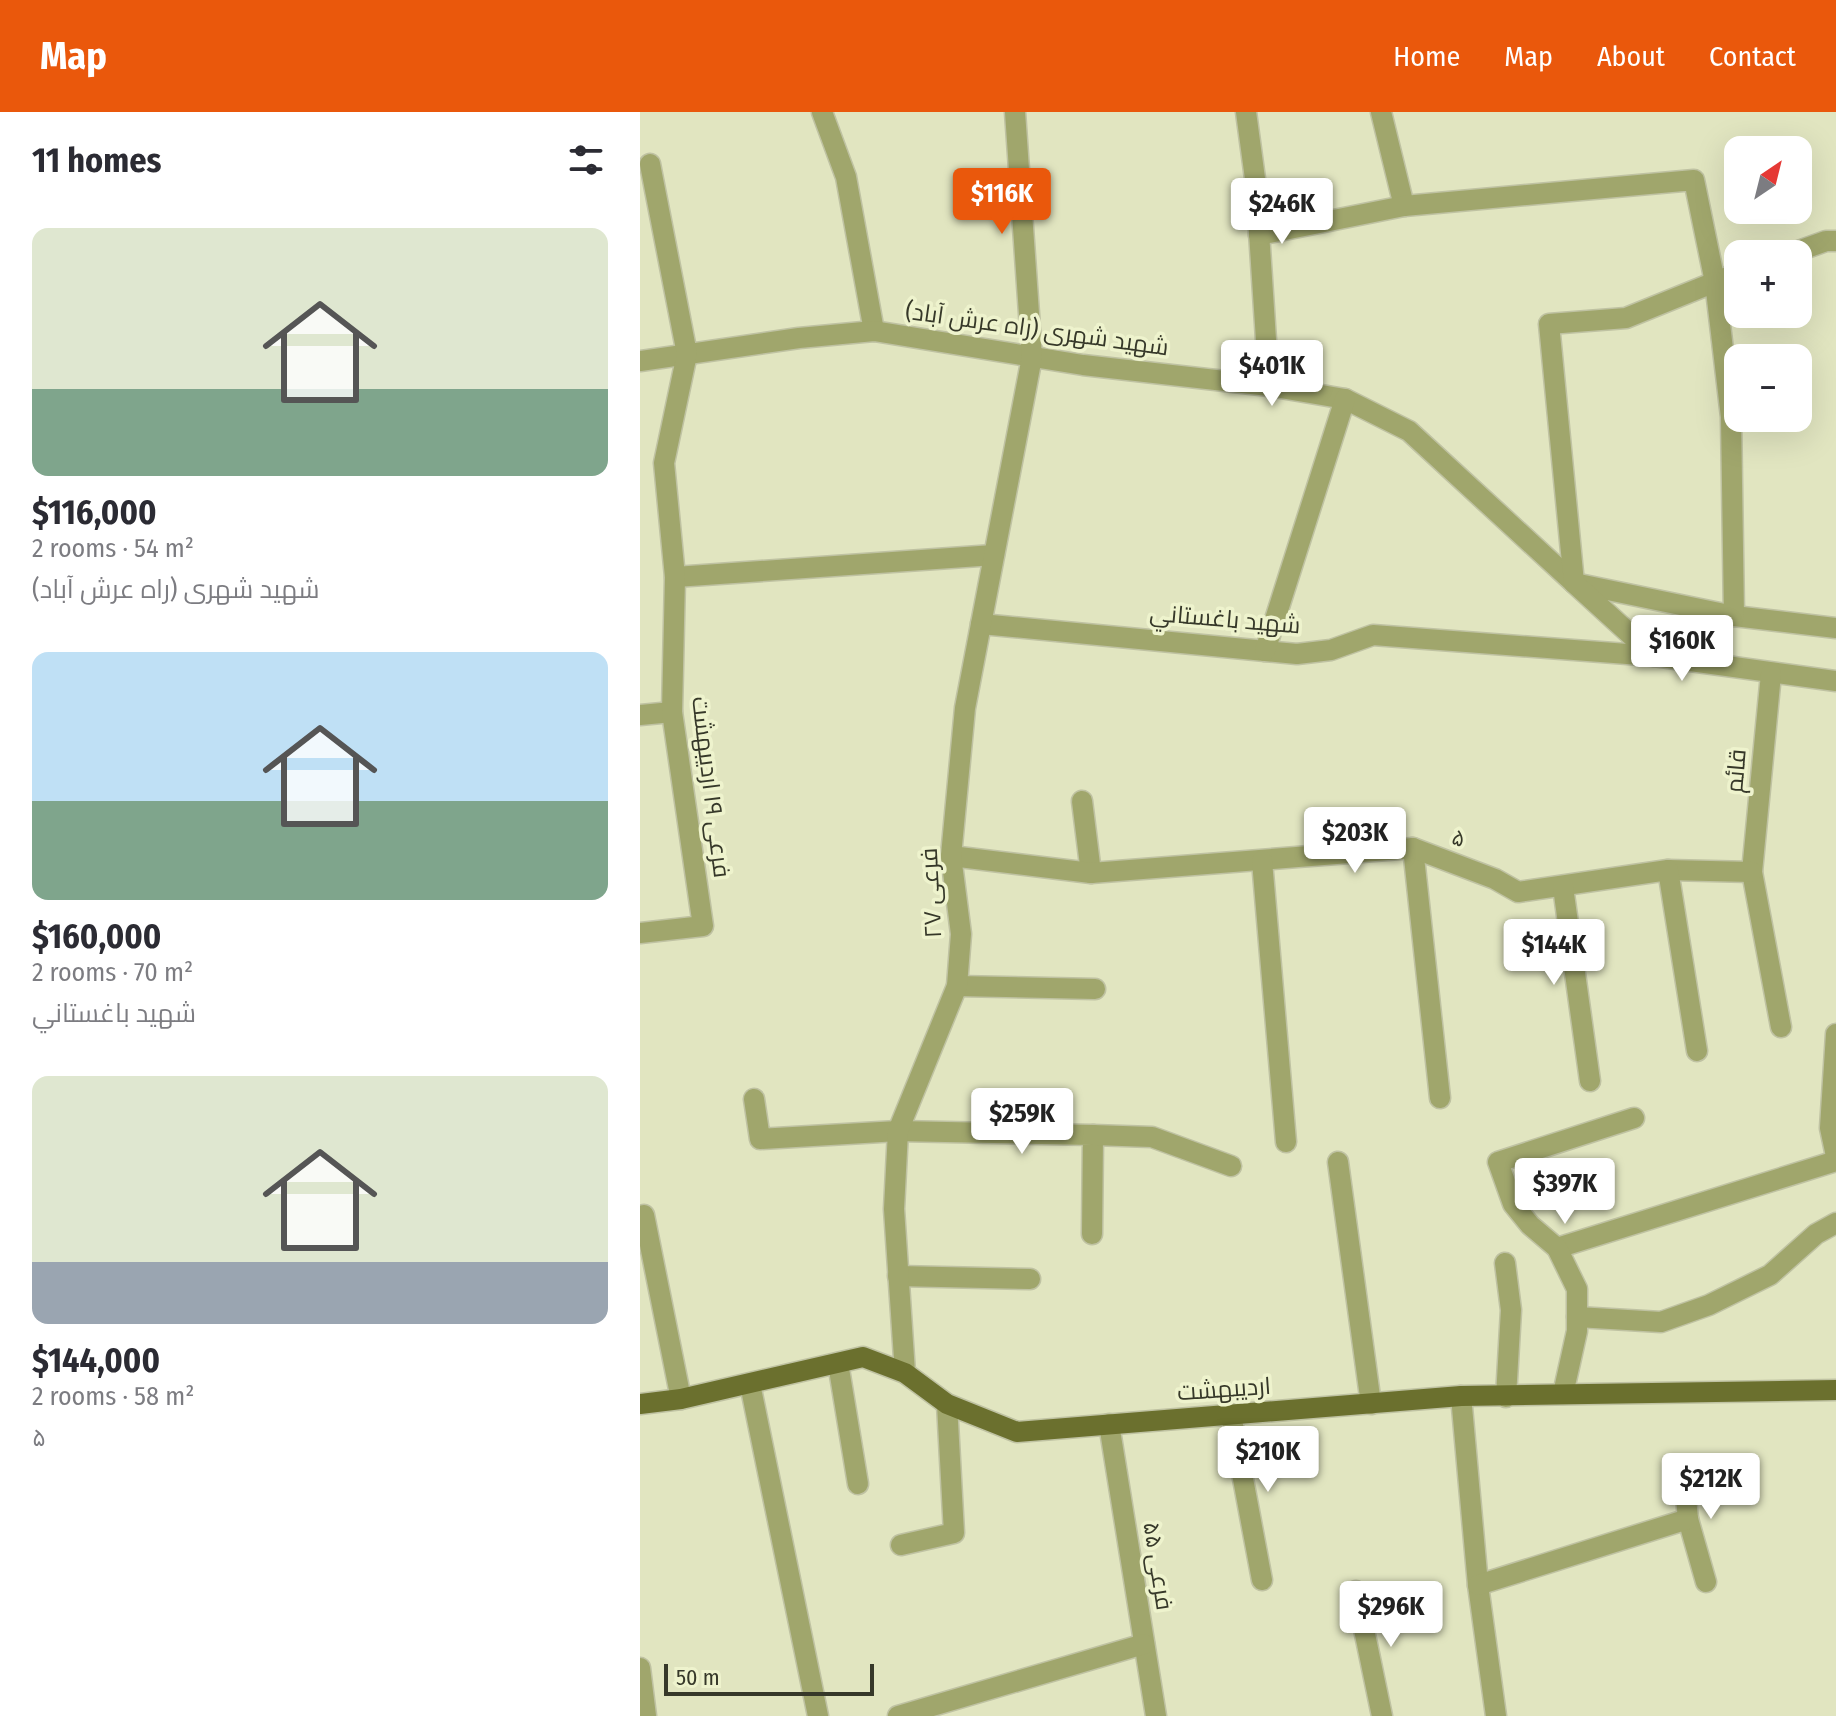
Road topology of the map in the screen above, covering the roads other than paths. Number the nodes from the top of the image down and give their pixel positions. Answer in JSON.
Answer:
{"nodes":[{"id":1,"x":822,"y":112,"type":"edge"},
{"id":2,"x":1015,"y":112,"type":"edge"},
{"id":3,"x":1246,"y":112,"type":"edge"},
{"id":4,"x":1381,"y":112,"type":"edge"},
{"id":5,"x":650,"y":164,"type":"dead end"},
{"id":6,"x":1404,"y":206,"type":"junction"},
{"id":7,"x":1259,"y":235,"type":"junction"},
{"id":8,"x":1836,"y":241,"type":"edge"},
{"id":9,"x":1812,"y":246,"type":"edge"},
{"id":10,"x":1724,"y":278,"type":"edge"},
{"id":11,"x":1715,"y":282,"type":"junction"},
{"id":12,"x":874,"y":331,"type":"junction"},
{"id":13,"x":687,"y":354,"type":"junction"},
{"id":14,"x":1032,"y":357,"type":"junction"},
{"id":15,"x":640,"y":361,"type":"edge"},
{"id":16,"x":1269,"y":386,"type":"junction"},
{"id":17,"x":1345,"y":399,"type":"junction"},
{"id":18,"x":994,"y":555,"type":"junction"},
{"id":19,"x":675,"y":577,"type":"junction"},
{"id":20,"x":1574,"y":583,"type":"junction"},
{"id":21,"x":1734,"y":616,"type":"junction"},
{"id":22,"x":981,"y":624,"type":"junction"},
{"id":23,"x":1836,"y":628,"type":"edge"},
{"id":24,"x":1265,"y":651,"type":"junction"},
{"id":25,"x":1654,"y":656,"type":"junction"},
{"id":26,"x":1771,"y":674,"type":"junction"},
{"id":27,"x":1836,"y":681,"type":"edge"},
{"id":28,"x":672,"y":712,"type":"junction"},
{"id":29,"x":640,"y":715,"type":"edge"},
{"id":30,"x":1082,"y":801,"type":"dead end"},
{"id":31,"x":1413,"y":848,"type":"junction"},
{"id":32,"x":951,"y":856,"type":"junction"},
{"id":33,"x":1262,"y":861,"type":"junction"},
{"id":34,"x":1668,"y":870,"type":"junction"},
{"id":35,"x":1752,"y":872,"type":"junction"},
{"id":36,"x":1091,"y":873,"type":"junction"},
{"id":37,"x":1563,"y":887,"type":"junction"},
{"id":38,"x":640,"y":933,"type":"edge"},
{"id":39,"x":957,"y":986,"type":"junction"},
{"id":40,"x":1095,"y":989,"type":"dead end"},
{"id":41,"x":1781,"y":1027,"type":"dead end"},
{"id":42,"x":1836,"y":1034,"type":"edge"},
{"id":43,"x":1697,"y":1051,"type":"dead end"},
{"id":44,"x":1590,"y":1081,"type":"dead end"},
{"id":45,"x":1440,"y":1098,"type":"dead end"},
{"id":46,"x":754,"y":1099,"type":"dead end"},
{"id":47,"x":1634,"y":1118,"type":"dead end"},
{"id":48,"x":898,"y":1131,"type":"junction"},
{"id":49,"x":1093,"y":1135,"type":"junction"},
{"id":50,"x":1286,"y":1142,"type":"dead end"},
{"id":51,"x":1836,"y":1159,"type":"edge"},
{"id":52,"x":1338,"y":1162,"type":"dead end"},
{"id":53,"x":1231,"y":1166,"type":"dead end"},
{"id":54,"x":644,"y":1215,"type":"dead end"},
{"id":55,"x":1836,"y":1223,"type":"edge"},
{"id":56,"x":1092,"y":1234,"type":"dead end"},
{"id":57,"x":1557,"y":1248,"type":"junction"},
{"id":58,"x":1505,"y":1263,"type":"dead end"},
{"id":59,"x":898,"y":1276,"type":"junction"},
{"id":60,"x":1030,"y":1279,"type":"dead end"},
{"id":61,"x":1577,"y":1317,"type":"junction"},
{"id":62,"x":838,"y":1363,"type":"junction"},
{"id":63,"x":905,"y":1373,"type":"junction"},
{"id":64,"x":750,"y":1384,"type":"junction"},
{"id":65,"x":1836,"y":1390,"type":"edge"},
{"id":66,"x":1563,"y":1394,"type":"junction"},
{"id":67,"x":1461,"y":1396,"type":"junction"},
{"id":68,"x":1506,"y":1397,"type":"junction"},
{"id":69,"x":681,"y":1399,"type":"junction"},
{"id":70,"x":640,"y":1404,"type":"edge"},
{"id":71,"x":947,"y":1404,"type":"junction"},
{"id":72,"x":1371,"y":1404,"type":"junction"},
{"id":73,"x":1231,"y":1415,"type":"junction"},
{"id":74,"x":1109,"y":1424,"type":"junction"},
{"id":75,"x":1683,"y":1467,"type":"dead end"},
{"id":76,"x":858,"y":1484,"type":"dead end"},
{"id":77,"x":1688,"y":1519,"type":"junction"},
{"id":78,"x":901,"y":1545,"type":"dead end"},
{"id":79,"x":1262,"y":1580,"type":"dead end"},
{"id":80,"x":1706,"y":1582,"type":"dead end"},
{"id":81,"x":1478,"y":1585,"type":"junction"},
{"id":82,"x":1356,"y":1591,"type":"dead end"},
{"id":83,"x":1144,"y":1644,"type":"junction"},
{"id":84,"x":640,"y":1668,"type":"edge"},
{"id":85,"x":646,"y":1716,"type":"edge"},
{"id":86,"x":818,"y":1716,"type":"edge"},
{"id":87,"x":898,"y":1716,"type":"edge"},
{"id":88,"x":1156,"y":1716,"type":"edge"},
{"id":89,"x":1382,"y":1716,"type":"edge"},
{"id":90,"x":1496,"y":1716,"type":"edge"}],
"edges":[{"from":1,"to":12,"type":"street"},
{"from":2,"to":14,"type":"street","name":"فرعی ۲۷"},
{"from":3,"to":7,"type":"street"},
{"from":4,"to":6,"type":"street"},
{"from":5,"to":13,"type":"street"},
{"from":6,"to":7,"type":"street"},
{"from":6,"to":11,"type":"street"},
{"from":7,"to":16,"type":"street"},
{"from":8,"to":9,"type":"street"},
{"from":10,"to":11,"type":"street"},
{"from":11,"to":20,"type":"street"},
{"from":11,"to":21,"type":"street"},
{"from":12,"to":13,"type":"street","name":"شهید شهری (راه عرش آباد)"},
{"from":12,"to":14,"type":"street","name":"شهید شهری (راه عرش آباد)"},
{"from":13,"to":15,"type":"street","name":"شهید شهری (راه عرش آباد)"},
{"from":13,"to":19,"type":"street","name":"فرعی ۱۹ اردیبهشت"},
{"from":14,"to":16,"type":"street","name":"شهید شهری (راه عرش آباد)"},
{"from":14,"to":18,"type":"street","name":"فرعی ۲۷"},
{"from":16,"to":17,"type":"street","name":"شهید شهری (راه عرش آباد)"},
{"from":17,"to":20,"type":"street","name":"شهید شهری (راه عرش آباد)"},
{"from":17,"to":24,"type":"street"},
{"from":18,"to":19,"type":"street"},
{"from":18,"to":22,"type":"street","name":"فرعی ۲۷"},
{"from":19,"to":28,"type":"street","name":"فرعی ۱۹ اردیبهشت"},
{"from":20,"to":21,"type":"street"},
{"from":20,"to":25,"type":"street","name":"شهید شهری (راه عرش آباد)"},
{"from":21,"to":23,"type":"street"},
{"from":22,"to":24,"type":"street","name":"شهيد باغستاني"},
{"from":22,"to":32,"type":"street","name":"فرعی ۲۷"},
{"from":24,"to":25,"type":"street","name":"شهيد باغستاني"},
{"from":25,"to":26,"type":"street","name":"شهيد باغستاني"},
{"from":26,"to":27,"type":"street","name":"شهيد باغستاني"},
{"from":26,"to":35,"type":"street","name":"قائم"},
{"from":28,"to":29,"type":"street"},
{"from":28,"to":38,"type":"street","name":"فرعی ۱۹ اردیبهشت"},
{"from":30,"to":36,"type":"street"},
{"from":31,"to":33,"type":"street","name":"۵"},
{"from":31,"to":37,"type":"street","name":"۵"},
{"from":31,"to":45,"type":"street"},
{"from":32,"to":36,"type":"street","name":"۵"},
{"from":32,"to":39,"type":"street","name":"فرعی ۲۷"},
{"from":33,"to":36,"type":"street","name":"۵"},
{"from":33,"to":50,"type":"street"},
{"from":34,"to":35,"type":"street","name":"۵"},
{"from":34,"to":37,"type":"street","name":"۵"},
{"from":34,"to":43,"type":"street"},
{"from":35,"to":41,"type":"street","name":"قائم"},
{"from":37,"to":44,"type":"street"},
{"from":39,"to":40,"type":"street"},
{"from":39,"to":48,"type":"street","name":"فرعی ۲۷"},
{"from":42,"to":51,"type":"street"},
{"from":46,"to":48,"type":"street"},
{"from":47,"to":57,"type":"street"},
{"from":48,"to":49,"type":"street"},
{"from":48,"to":59,"type":"street","name":"فرعی ۲۷"},
{"from":49,"to":53,"type":"street"},
{"from":49,"to":56,"type":"street"},
{"from":51,"to":57,"type":"street"},
{"from":52,"to":72,"type":"street"},
{"from":54,"to":69,"type":"street"},
{"from":55,"to":61,"type":"street"},
{"from":57,"to":61,"type":"street"},
{"from":58,"to":68,"type":"street"},
{"from":59,"to":60,"type":"street"},
{"from":59,"to":63,"type":"street","name":"فرعی ۲۷"},
{"from":61,"to":66,"type":"street"},
{"from":62,"to":63,"type":"main road","name":"اردیبهشت"},
{"from":62,"to":64,"type":"main road","name":"اردیبهشت"},
{"from":62,"to":76,"type":"street"},
{"from":63,"to":71,"type":"main road","name":"اردیبهشت"},
{"from":64,"to":69,"type":"main road","name":"اردیبهشت"},
{"from":64,"to":86,"type":"street"},
{"from":65,"to":66,"type":"main road","name":"اردیبهشت"},
{"from":66,"to":68,"type":"main road","name":"اردیبهشت"},
{"from":67,"to":68,"type":"main road","name":"اردیبهشت"},
{"from":67,"to":72,"type":"main road","name":"اردیبهشت"},
{"from":67,"to":81,"type":"street"},
{"from":69,"to":70,"type":"main road","name":"اردیبهشت"},
{"from":71,"to":74,"type":"main road","name":"اردیبهشت"},
{"from":71,"to":78,"type":"street"},
{"from":72,"to":73,"type":"main road","name":"اردیبهشت"},
{"from":73,"to":74,"type":"main road","name":"اردیبهشت"},
{"from":73,"to":79,"type":"street"},
{"from":74,"to":83,"type":"street","name":"فرعی ۵۵"},
{"from":75,"to":77,"type":"street"},
{"from":77,"to":80,"type":"street"},
{"from":77,"to":81,"type":"street"},
{"from":81,"to":90,"type":"street"},
{"from":82,"to":89,"type":"street"},
{"from":83,"to":87,"type":"street"},
{"from":83,"to":88,"type":"street","name":"فرعی ۵۵"},
{"from":84,"to":85,"type":"street"}]}
